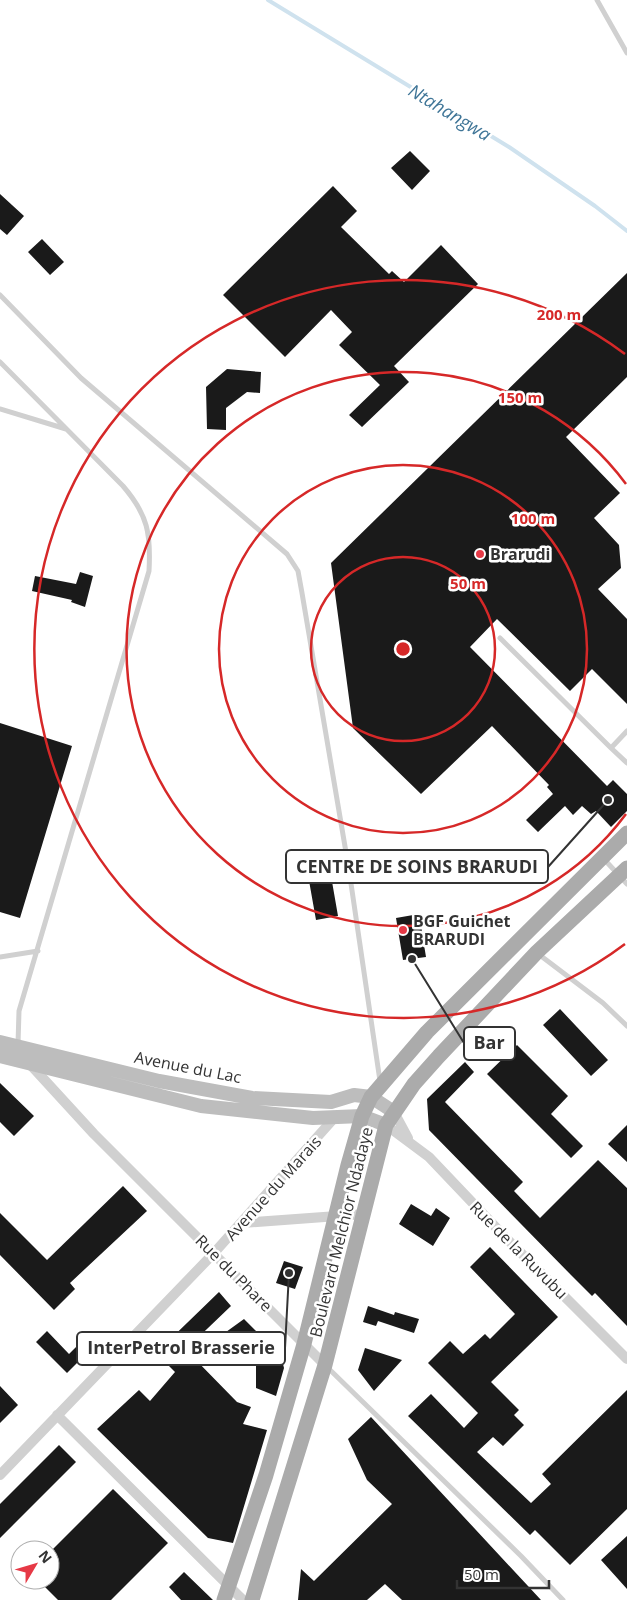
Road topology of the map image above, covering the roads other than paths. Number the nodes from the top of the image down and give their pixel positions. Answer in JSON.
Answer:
{"nodes":[{"id":1,"x":597,"y":0,"type":"edge"},
{"id":2,"x":627,"y":53,"type":"edge"},
{"id":3,"x":0,"y":295,"type":"edge"},
{"id":4,"x":0,"y":362,"type":"edge"},
{"id":5,"x":0,"y":409,"type":"edge"},
{"id":6,"x":67,"y":429,"type":"junction"},
{"id":7,"x":500,"y":638,"type":"dead end"},
{"id":8,"x":627,"y":731,"type":"edge"},
{"id":9,"x":610,"y":748,"type":"junction"},
{"id":10,"x":627,"y":763,"type":"edge"},
{"id":11,"x":627,"y":833,"type":"edge"},
{"id":12,"x":602,"y":858,"type":"junction"},
{"id":13,"x":624,"y":876,"type":"edge"},
{"id":14,"x":38,"y":951,"type":"junction"},
{"id":15,"x":537,"y":952,"type":"junction"},
{"id":16,"x":0,"y":957,"type":"edge"},
{"id":17,"x":627,"y":1026,"type":"edge"},
{"id":18,"x":0,"y":1042,"type":"edge"},
{"id":19,"x":17,"y":1046,"type":"junction"},
{"id":20,"x":0,"y":1056,"type":"edge"},
{"id":21,"x":29,"y":1064,"type":"junction"},
{"id":22,"x":380,"y":1085,"type":"junction"},
{"id":23,"x":371,"y":1097,"type":"junction"},
{"id":24,"x":336,"y":1116,"type":"junction"},
{"id":25,"x":362,"y":1116,"type":"junction"},
{"id":26,"x":390,"y":1118,"type":"junction"},
{"id":27,"x":410,"y":1141,"type":"junction"},
{"id":28,"x":365,"y":1214,"type":"junction"},
{"id":29,"x":334,"y":1217,"type":"junction"},
{"id":30,"x":242,"y":1223,"type":"junction"},
{"id":31,"x":214,"y":1253,"type":"junction"},
{"id":32,"x":304,"y":1344,"type":"junction"},
{"id":33,"x":627,"y":1359,"type":"edge"},
{"id":34,"x":325,"y":1365,"type":"junction"},
{"id":35,"x":57,"y":1416,"type":"junction"},
{"id":36,"x":0,"y":1475,"type":"edge"},
{"id":37,"x":226,"y":1593,"type":"edge"},
{"id":38,"x":243,"y":1600,"type":"edge"},
{"id":39,"x":252,"y":1600,"type":"edge"},
{"id":40,"x":563,"y":1600,"type":"edge"}],
"edges":[{"from":1,"to":2,"type":"lane"},
{"from":3,"to":22,"type":"lane"},
{"from":4,"to":6,"type":"lane"},
{"from":5,"to":6,"type":"lane"},
{"from":6,"to":14,"type":"lane"},
{"from":7,"to":9,"type":"lane"},
{"from":8,"to":9,"type":"lane"},
{"from":9,"to":10,"type":"lane"},
{"from":11,"to":12,"type":"main road","name":"Boulevard Melchior Ndadaye"},
{"from":12,"to":13,"type":"lane"},
{"from":12,"to":22,"type":"main road","name":"Boulevard Melchior Ndadaye"},
{"from":13,"to":15,"type":"main road","name":"Boulevard Melchior Ndadaye"},
{"from":14,"to":16,"type":"lane"},
{"from":14,"to":19,"type":"lane"},
{"from":15,"to":17,"type":"lane"},
{"from":15,"to":26,"type":"main road","name":"Boulevard Melchior Ndadaye"},
{"from":18,"to":19,"type":"main road","name":"Avenue du Lac"},
{"from":19,"to":21,"type":"street","name":"Rue du Phare"},
{"from":19,"to":23,"type":"main road","name":"Avenue du Lac"},
{"from":20,"to":21,"type":"main road","name":"Avenue du Lac"},
{"from":21,"to":24,"type":"main road","name":"Avenue du Lac"},
{"from":21,"to":31,"type":"street","name":"Rue du Phare"},
{"from":22,"to":23,"type":"main road","name":"Boulevard Melchior Ndadaye"},
{"from":23,"to":25,"type":"main road","name":"Boulevard Melchior Ndadaye"},
{"from":23,"to":26,"type":"main road"},
{"from":24,"to":25,"type":"main road","name":"Avenue du Lac"},
{"from":24,"to":30,"type":"street","name":"Avenue du Marais"},
{"from":25,"to":26,"type":"main road","name":"Avenue du Lac"},
{"from":25,"to":29,"type":"main road","name":"Boulevard Melchior Ndadaye"},
{"from":26,"to":27,"type":"street","name":"Rue de la Ruvubu"},
{"from":26,"to":27,"type":"street","name":"Rue de la Ruvubu"},
{"from":26,"to":28,"type":"main road","name":"Boulevard Melchior Ndadaye"},
{"from":27,"to":33,"type":"street","name":"Rue de la Ruvubu"},
{"from":28,"to":29,"type":"street"},
{"from":28,"to":34,"type":"main road","name":"Boulevard Melchior Ndadaye"},
{"from":29,"to":30,"type":"street"},
{"from":29,"to":32,"type":"main road","name":"Boulevard Melchior Ndadaye"},
{"from":30,"to":31,"type":"street","name":"Avenue du Marais"},
{"from":31,"to":32,"type":"street","name":"Rue du Phare"},
{"from":31,"to":35,"type":"street","name":"Avenue du Marais"},
{"from":32,"to":34,"type":"street","name":"Rue du Phare"},
{"from":32,"to":37,"type":"main road","name":"Boulevard Melchior Ndadaye"},
{"from":34,"to":39,"type":"main road","name":"Boulevard Melchior Ndadaye"},
{"from":34,"to":40,"type":"lane","name":"Rue du Phare"},
{"from":35,"to":36,"type":"street","name":"Avenue du Marais"},
{"from":35,"to":37,"type":"street"},
{"from":37,"to":38,"type":"street"}]}
